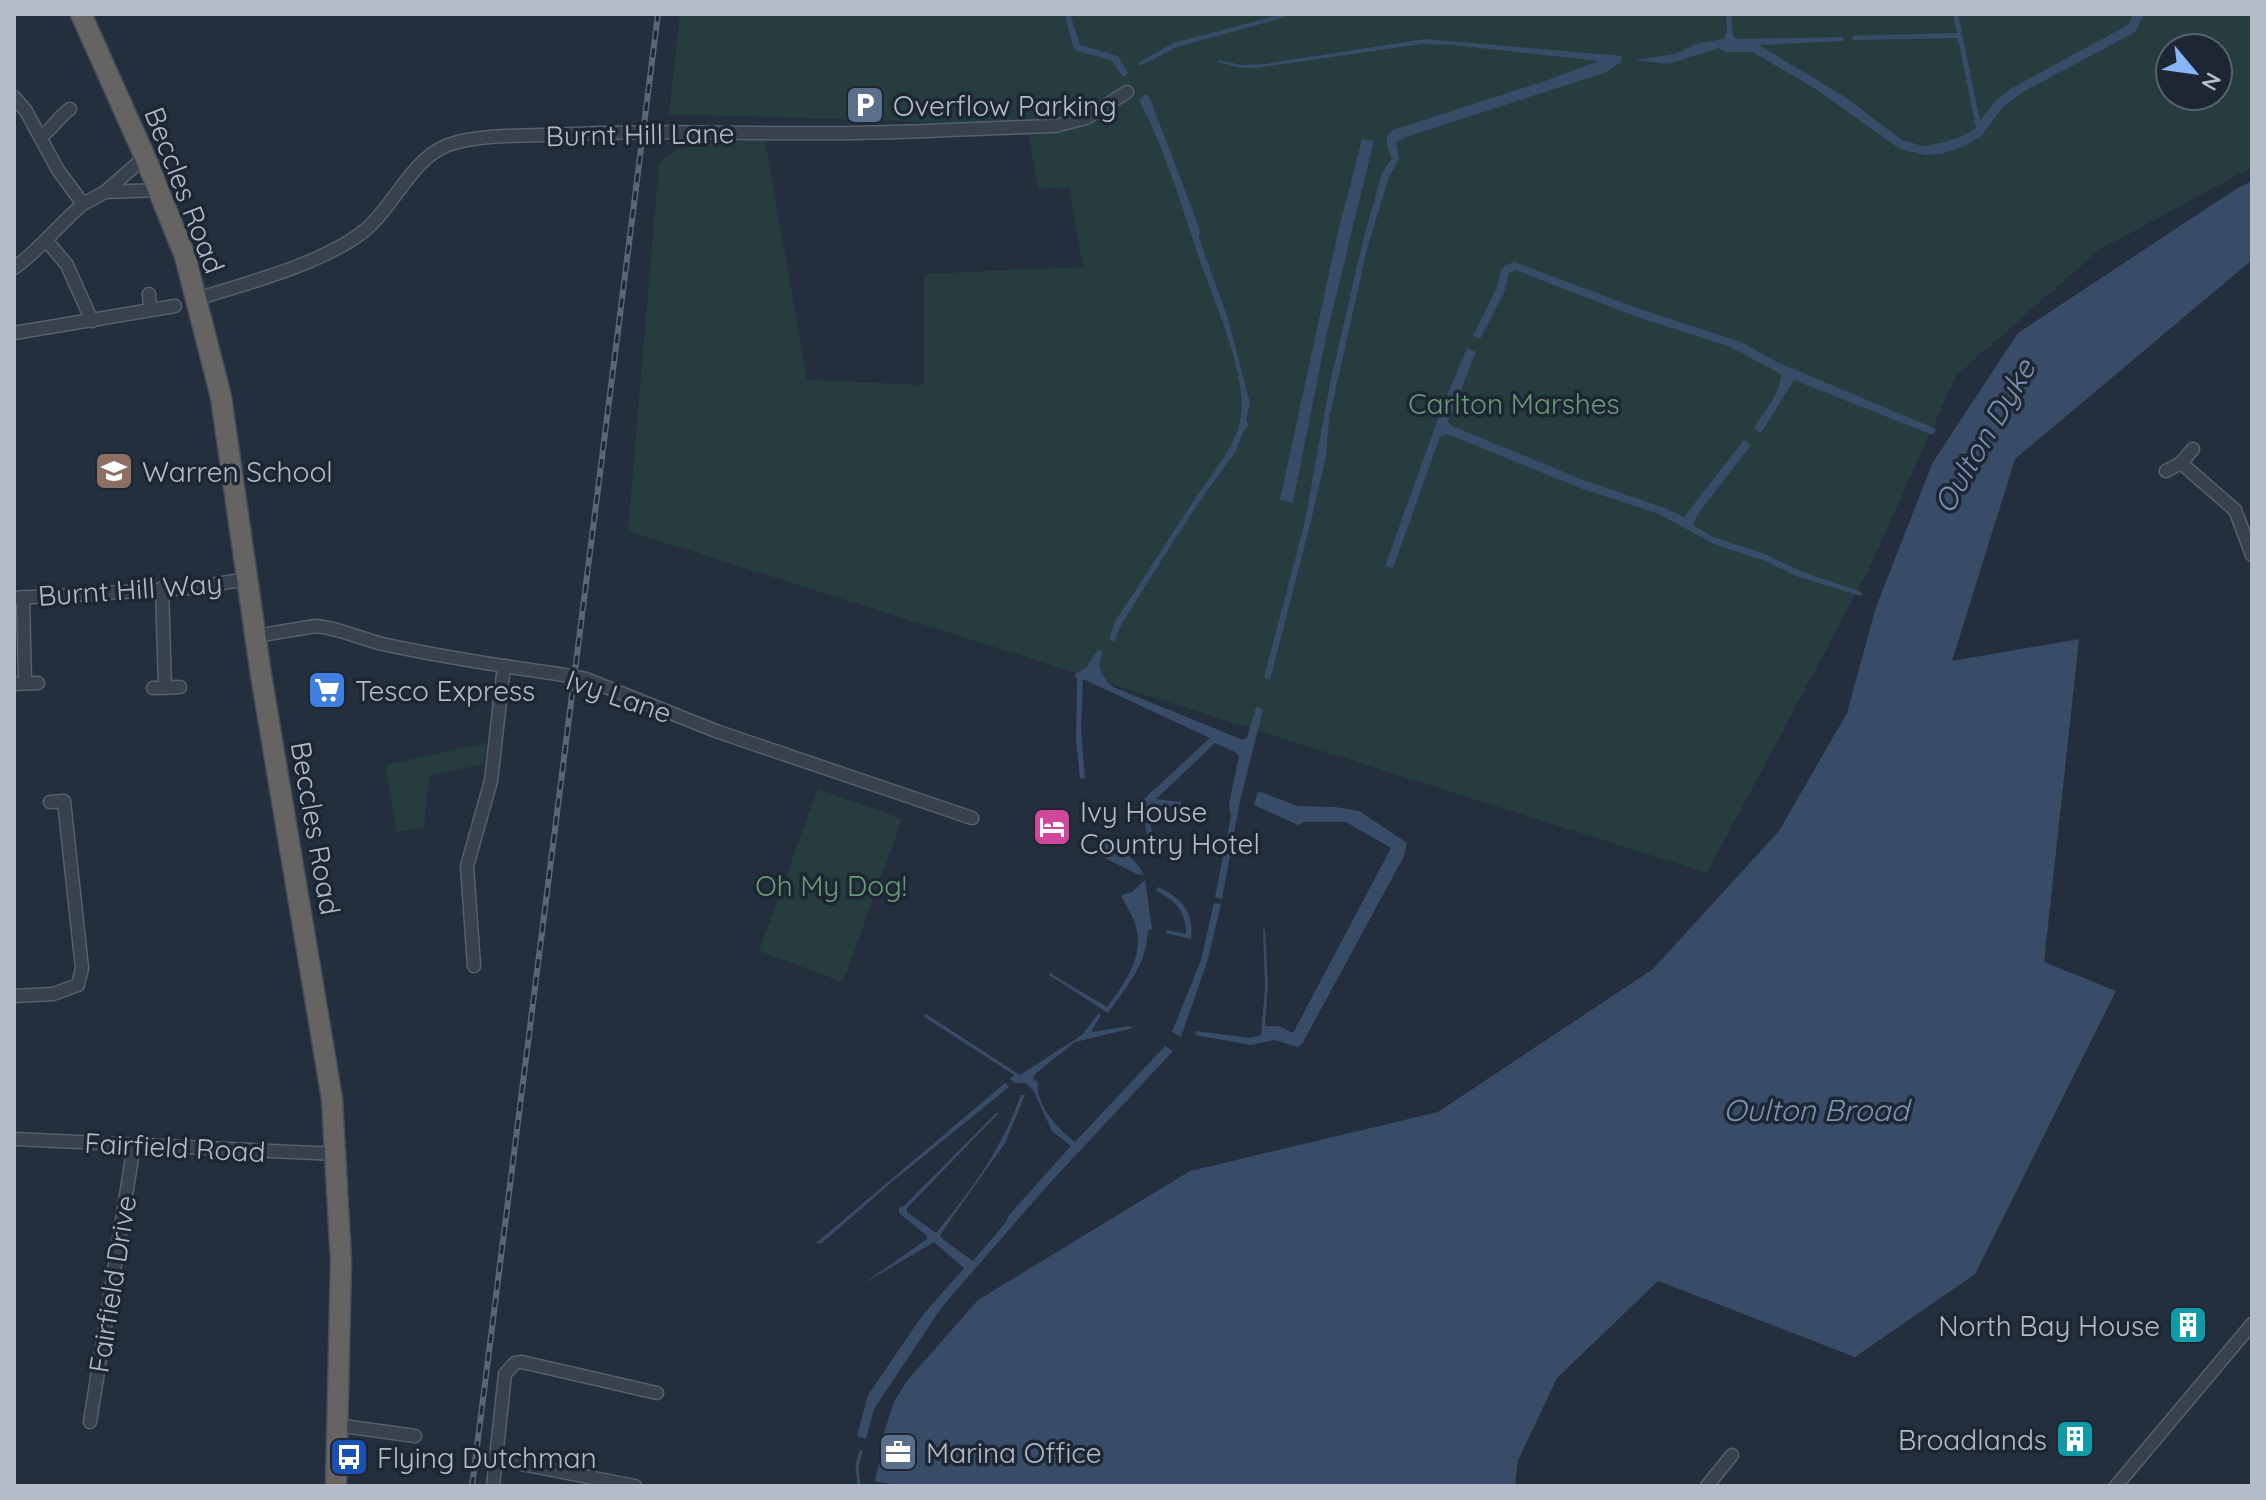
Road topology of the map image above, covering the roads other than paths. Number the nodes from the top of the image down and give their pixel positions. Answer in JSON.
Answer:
{"nodes":[{"id":1,"x":81,"y":14,"type":"edge"},
{"id":2,"x":1127,"y":92,"type":"dead end"},
{"id":3,"x":14,"y":97,"type":"edge"},
{"id":4,"x":60,"y":112,"type":"dead end"},
{"id":5,"x":40,"y":137,"type":"junction"},
{"id":6,"x":145,"y":157,"type":"junction"},
{"id":7,"x":159,"y":190,"type":"junction"},
{"id":8,"x":105,"y":192,"type":"junction"},
{"id":9,"x":83,"y":204,"type":"junction"},
{"id":10,"x":46,"y":240,"type":"junction"},
{"id":11,"x":14,"y":268,"type":"edge"},
{"id":12,"x":149,"y":294,"type":"dead end"},
{"id":13,"x":196,"y":299,"type":"junction"},
{"id":14,"x":175,"y":306,"type":"dead end"},
{"id":15,"x":150,"y":310,"type":"junction"},
{"id":16,"x":92,"y":321,"type":"junction"},
{"id":17,"x":14,"y":333,"type":"edge"},
{"id":18,"x":2193,"y":449,"type":"dead end"},
{"id":19,"x":2181,"y":463,"type":"junction"},
{"id":20,"x":2166,"y":471,"type":"dead end"},
{"id":21,"x":2252,"y":555,"type":"edge"},
{"id":22,"x":246,"y":579,"type":"junction"},
{"id":23,"x":162,"y":588,"type":"junction"},
{"id":24,"x":18,"y":597,"type":"edge"},
{"id":25,"x":255,"y":636,"type":"junction"},
{"id":26,"x":504,"y":666,"type":"junction"},
{"id":27,"x":26,"y":683,"type":"edge"},
{"id":28,"x":180,"y":687,"type":"dead end"},
{"id":29,"x":50,"y":802,"type":"dead end"},
{"id":30,"x":972,"y":818,"type":"dead end"},
{"id":31,"x":474,"y":966,"type":"dead end"},
{"id":32,"x":14,"y":996,"type":"edge"},
{"id":33,"x":14,"y":1139,"type":"edge"},
{"id":34,"x":134,"y":1145,"type":"junction"},
{"id":35,"x":337,"y":1154,"type":"junction"},
{"id":36,"x":2252,"y":1324,"type":"edge"},
{"id":37,"x":657,"y":1393,"type":"dead end"},
{"id":38,"x":90,"y":1422,"type":"dead end"},
{"id":39,"x":336,"y":1425,"type":"junction"},
{"id":40,"x":415,"y":1436,"type":"dead end"},
{"id":41,"x":1732,"y":1455,"type":"dead end"},
{"id":42,"x":496,"y":1459,"type":"junction"},
{"id":43,"x":336,"y":1486,"type":"edge"},
{"id":44,"x":493,"y":1486,"type":"edge"},
{"id":45,"x":635,"y":1486,"type":"edge"},
{"id":46,"x":1707,"y":1486,"type":"edge"},
{"id":47,"x":2116,"y":1486,"type":"edge"}],
"edges":[{"from":1,"to":6,"type":"highway","name":"Beccles Road"},
{"from":2,"to":13,"type":"street","name":"Burnt Hill Lane"},
{"from":3,"to":5,"type":"street"},
{"from":4,"to":5,"type":"street"},
{"from":5,"to":9,"type":"street"},
{"from":6,"to":7,"type":"highway","name":"Beccles Road"},
{"from":6,"to":8,"type":"street"},
{"from":7,"to":8,"type":"street"},
{"from":7,"to":13,"type":"highway","name":"Beccles Road"},
{"from":8,"to":9,"type":"street"},
{"from":9,"to":10,"type":"street"},
{"from":10,"to":11,"type":"street"},
{"from":10,"to":16,"type":"street"},
{"from":12,"to":15,"type":"street"},
{"from":13,"to":22,"type":"highway","name":"Beccles Road"},
{"from":14,"to":15,"type":"street"},
{"from":15,"to":16,"type":"street"},
{"from":16,"to":17,"type":"street"},
{"from":18,"to":19,"type":"street"},
{"from":19,"to":20,"type":"street"},
{"from":19,"to":21,"type":"street"},
{"from":22,"to":23,"type":"street","name":"Burnt Hill Way"},
{"from":22,"to":25,"type":"highway","name":"Beccles Road"},
{"from":23,"to":24,"type":"street","name":"Burnt Hill Way"},
{"from":23,"to":28,"type":"street"},
{"from":24,"to":27,"type":"street"},
{"from":25,"to":26,"type":"street","name":"Ivy Lane"},
{"from":25,"to":35,"type":"highway","name":"Beccles Road"},
{"from":26,"to":30,"type":"street","name":"Ivy Lane","bridge":true},
{"from":26,"to":31,"type":"street"},
{"from":29,"to":32,"type":"street"},
{"from":33,"to":34,"type":"street","name":"Fairfield Road"},
{"from":34,"to":35,"type":"street","name":"Fairfield Road"},
{"from":34,"to":38,"type":"street","name":"Fairfield Drive"},
{"from":35,"to":39,"type":"highway","name":"Beccles Road"},
{"from":36,"to":47,"type":"street"},
{"from":37,"to":42,"type":"street"},
{"from":39,"to":40,"type":"street"},
{"from":39,"to":43,"type":"highway","name":"Beccles Road"},
{"from":41,"to":46,"type":"street"},
{"from":42,"to":44,"type":"street"},
{"from":42,"to":45,"type":"street"}]}
